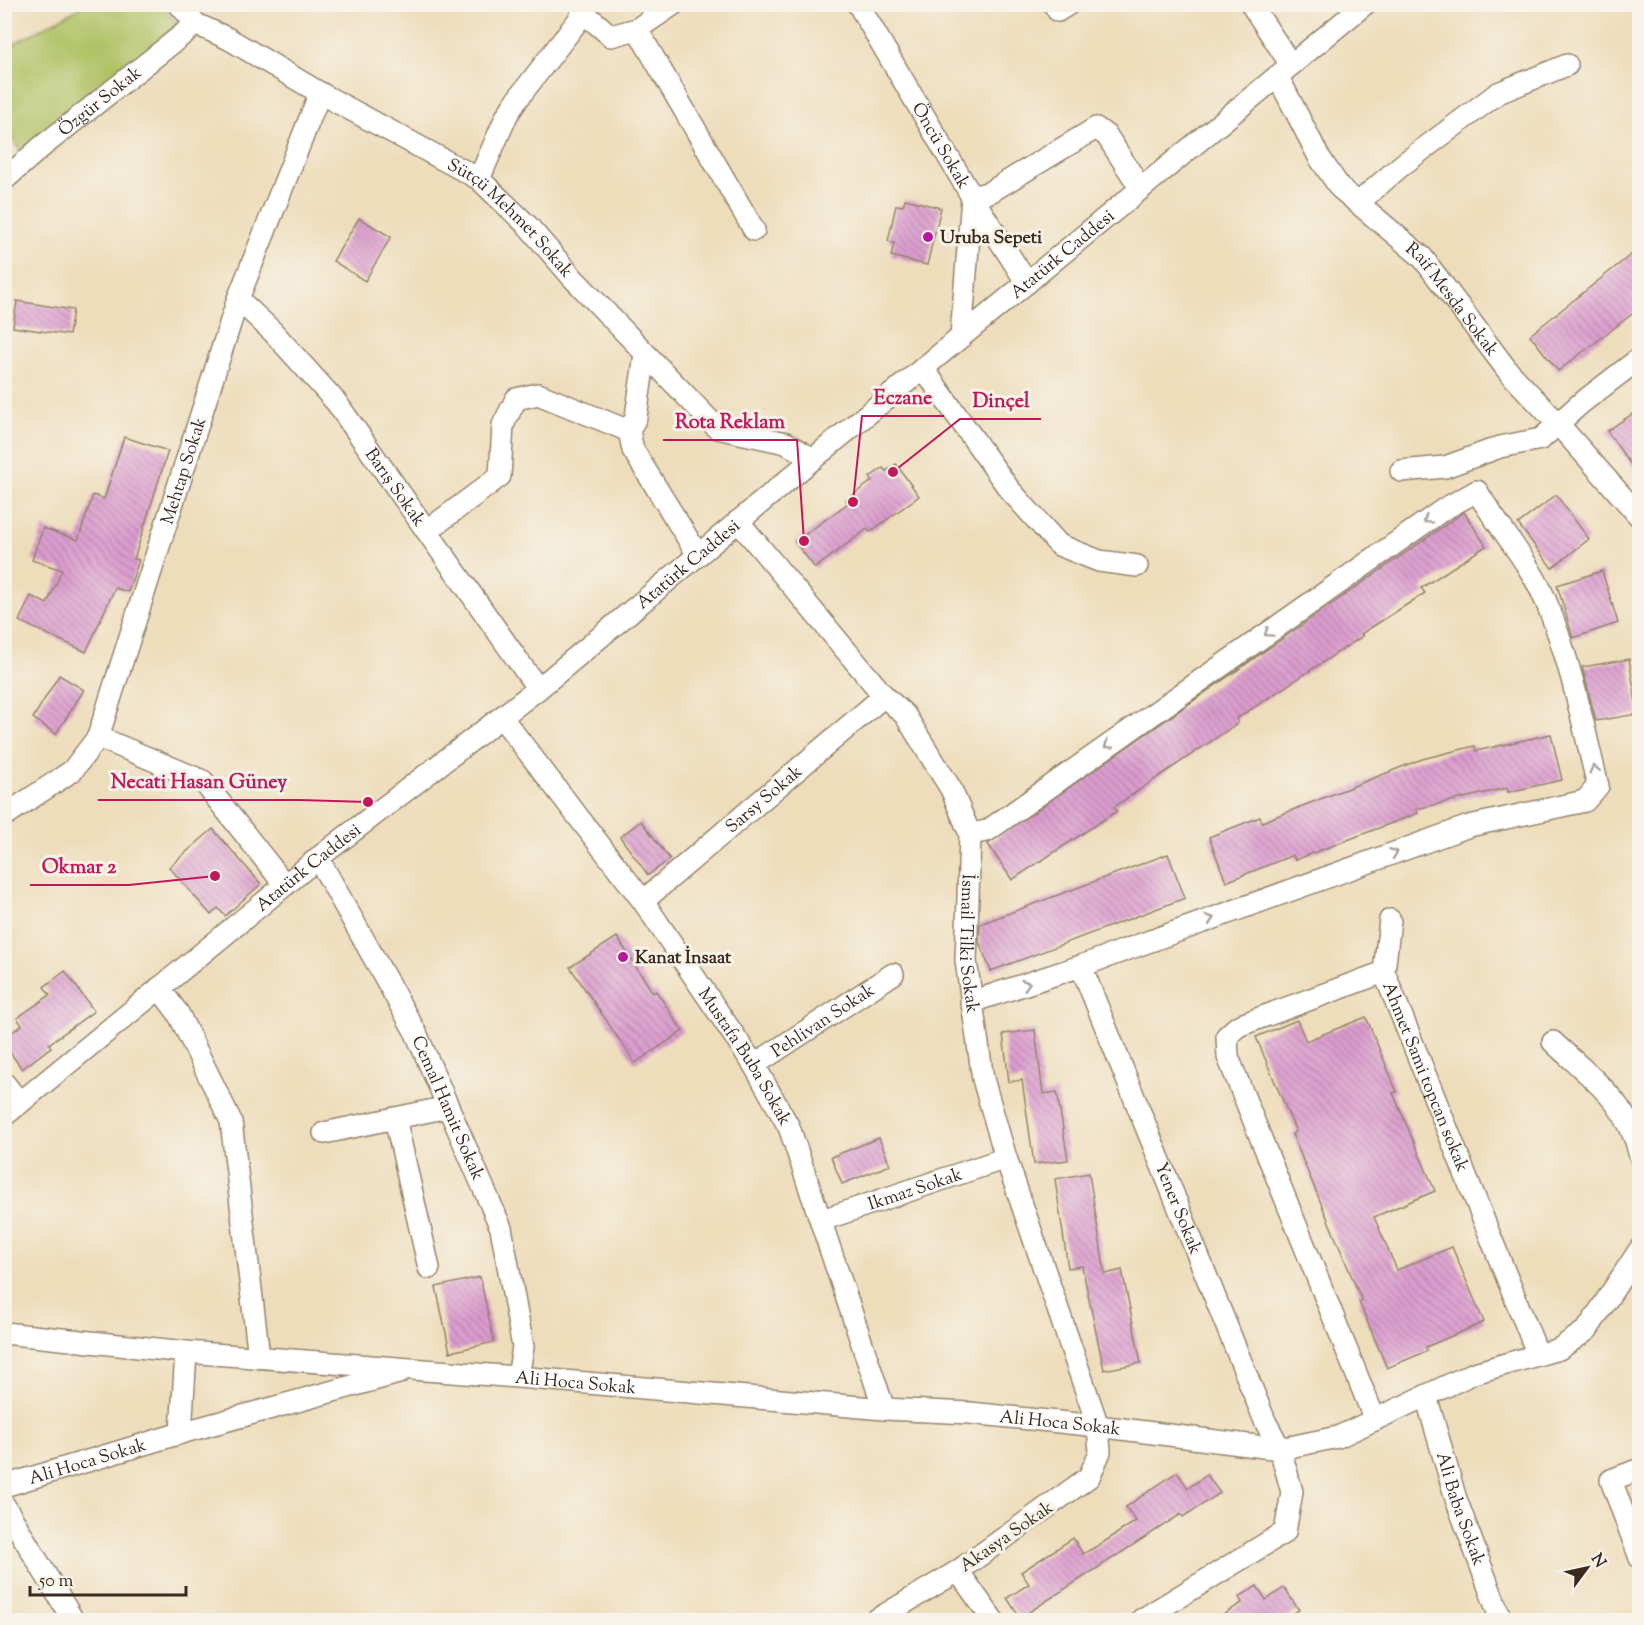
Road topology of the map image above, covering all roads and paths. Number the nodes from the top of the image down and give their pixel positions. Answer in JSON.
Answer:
{"nodes":[{"id":1,"x":179,"y":4,"type":"edge"},
{"id":2,"x":674,"y":4,"type":"edge"},
{"id":3,"x":858,"y":4,"type":"edge"},
{"id":4,"x":1054,"y":4,"type":"edge"},
{"id":5,"x":1070,"y":4,"type":"edge"},
{"id":6,"x":1251,"y":4,"type":"edge"},
{"id":7,"x":1365,"y":4,"type":"edge"},
{"id":8,"x":581,"y":9,"type":"edge"},
{"id":9,"x":196,"y":24,"type":"junction"},
{"id":10,"x":637,"y":29,"type":"junction"},
{"id":11,"x":1567,"y":65,"type":"dead end"},
{"id":12,"x":1285,"y":71,"type":"junction"},
{"id":13,"x":320,"y":93,"type":"junction"},
{"id":14,"x":479,"y":179,"type":"junction"},
{"id":15,"x":4,"y":180,"type":"edge"},
{"id":16,"x":1141,"y":189,"type":"junction"},
{"id":17,"x":972,"y":196,"type":"junction"},
{"id":18,"x":1358,"y":203,"type":"junction"},
{"id":19,"x":754,"y":230,"type":"dead end"},
{"id":20,"x":1027,"y":282,"type":"junction"},
{"id":21,"x":238,"y":299,"type":"junction"},
{"id":22,"x":961,"y":337,"type":"junction"},
{"id":23,"x":645,"y":354,"type":"junction"},
{"id":24,"x":1640,"y":358,"type":"edge"},
{"id":25,"x":923,"y":368,"type":"junction"},
{"id":26,"x":1559,"y":425,"type":"junction"},
{"id":27,"x":629,"y":431,"type":"junction"},
{"id":28,"x":813,"y":459,"type":"junction"},
{"id":29,"x":1401,"y":471,"type":"dead end"},
{"id":30,"x":1640,"y":517,"type":"edge"},
{"id":31,"x":738,"y":521,"type":"junction"},
{"id":32,"x":427,"y":531,"type":"junction"},
{"id":33,"x":698,"y":555,"type":"junction"},
{"id":34,"x":1137,"y":566,"type":"dead end"},
{"id":35,"x":538,"y":689,"type":"junction"},
{"id":36,"x":884,"y":696,"type":"junction"},
{"id":37,"x":502,"y":718,"type":"junction"},
{"id":38,"x":98,"y":738,"type":"junction"},
{"id":39,"x":4,"y":816,"type":"edge"},
{"id":40,"x":970,"y":834,"type":"junction"},
{"id":41,"x":318,"y":858,"type":"junction"},
{"id":42,"x":285,"y":885,"type":"junction"},
{"id":43,"x":643,"y":901,"type":"junction"},
{"id":44,"x":1390,"y":920,"type":"dead end"},
{"id":45,"x":1081,"y":966,"type":"junction"},
{"id":46,"x":1384,"y":972,"type":"junction"},
{"id":47,"x":893,"y":974,"type":"dead end"},
{"id":48,"x":159,"y":988,"type":"junction"},
{"id":49,"x":971,"y":1002,"type":"junction"},
{"id":50,"x":1553,"y":1042,"type":"dead end"},
{"id":51,"x":754,"y":1065,"type":"junction"},
{"id":52,"x":4,"y":1083,"type":"edge"},
{"id":53,"x":448,"y":1107,"type":"junction"},
{"id":54,"x":12,"y":1110,"type":"edge"},
{"id":55,"x":395,"y":1118,"type":"junction"},
{"id":56,"x":324,"y":1133,"type":"dead end"},
{"id":57,"x":1640,"y":1156,"type":"edge"},
{"id":58,"x":1006,"y":1158,"type":"junction"},
{"id":59,"x":822,"y":1220,"type":"junction"},
{"id":60,"x":1640,"y":1249,"type":"edge"},
{"id":61,"x":429,"y":1268,"type":"dead end"},
{"id":62,"x":4,"y":1333,"type":"edge"},
{"id":63,"x":186,"y":1352,"type":"junction"},
{"id":64,"x":1538,"y":1355,"type":"junction"},
{"id":65,"x":259,"y":1358,"type":"junction"},
{"id":66,"x":413,"y":1369,"type":"junction"},
{"id":67,"x":519,"y":1377,"type":"junction"},
{"id":68,"x":1426,"y":1396,"type":"junction"},
{"id":69,"x":884,"y":1409,"type":"junction"},
{"id":70,"x":1375,"y":1420,"type":"junction"},
{"id":71,"x":1098,"y":1426,"type":"junction"},
{"id":72,"x":181,"y":1433,"type":"junction"},
{"id":73,"x":1280,"y":1449,"type":"junction"},
{"id":74,"x":1640,"y":1469,"type":"edge"},
{"id":75,"x":4,"y":1486,"type":"edge"},
{"id":76,"x":4,"y":1505,"type":"edge"},
{"id":77,"x":1640,"y":1558,"type":"edge"},
{"id":78,"x":958,"y":1571,"type":"junction"},
{"id":79,"x":73,"y":1620,"type":"edge"},
{"id":80,"x":876,"y":1620,"type":"edge"},
{"id":81,"x":993,"y":1620,"type":"edge"},
{"id":82,"x":1141,"y":1620,"type":"edge"},
{"id":83,"x":1502,"y":1620,"type":"edge"}],
"edges":[{"from":1,"to":9,"type":"street","name":"Sütçü Mehmet Sokak"},
{"from":2,"to":10,"type":"street"},
{"from":3,"to":17,"type":"street","name":"Öncü Sokak"},
{"from":4,"to":5,"type":"street"},
{"from":6,"to":12,"type":"street","name":"Raif Mesda Sokak"},
{"from":7,"to":12,"type":"street","name":"Atatürk Caddesi"},
{"from":8,"to":10,"type":"street"},
{"from":8,"to":14,"type":"street"},
{"from":9,"to":13,"type":"street","name":"Sütçü Mehmet Sokak"},
{"from":9,"to":15,"type":"street","name":"Özgür Sokak"},
{"from":10,"to":19,"type":"street"},
{"from":11,"to":18,"type":"street"},
{"from":12,"to":16,"type":"street","name":"Atatürk Caddesi"},
{"from":12,"to":18,"type":"street","name":"Raif Mesda Sokak"},
{"from":13,"to":14,"type":"street","name":"Sütçü Mehmet Sokak"},
{"from":13,"to":21,"type":"street","name":"Mehtap Sokak"},
{"from":14,"to":23,"type":"street","name":"Sütçü Mehmet Sokak"},
{"from":16,"to":17,"type":"street"},
{"from":16,"to":20,"type":"street","name":"Atatürk Caddesi"},
{"from":17,"to":20,"type":"street","name":"Öncü Sokak"},
{"from":17,"to":22,"type":"street"},
{"from":18,"to":26,"type":"street","name":"Raif Mesda Sokak"},
{"from":20,"to":22,"type":"street","name":"Atatürk Caddesi"},
{"from":21,"to":32,"type":"street","name":"Barış Sokak"},
{"from":21,"to":38,"type":"street","name":"Mehtap Sokak"},
{"from":22,"to":25,"type":"street","name":"Atatürk Caddesi"},
{"from":23,"to":27,"type":"street"},
{"from":23,"to":28,"type":"street","name":"Sütçü Mehmet Sokak"},
{"from":24,"to":26,"type":"street"},
{"from":25,"to":28,"type":"street","name":"Atatürk Caddesi"},
{"from":25,"to":34,"type":"street"},
{"from":26,"to":29,"type":"street"},
{"from":26,"to":30,"type":"street","name":"Raif Mesda Sokak"},
{"from":27,"to":32,"type":"street"},
{"from":27,"to":33,"type":"street"},
{"from":28,"to":31,"type":"street","name":"Atatürk Caddesi"},
{"from":31,"to":33,"type":"street","name":"Atatürk Caddesi"},
{"from":31,"to":36,"type":"street","name":"İsmail Tilki Sokak"},
{"from":32,"to":35,"type":"street","name":"Barış Sokak"},
{"from":33,"to":35,"type":"street","name":"Atatürk Caddesi"},
{"from":35,"to":37,"type":"street","name":"Atatürk Caddesi"},
{"from":36,"to":40,"type":"street","name":"İsmail Tilki Sokak"},
{"from":36,"to":43,"type":"street","name":"Sarsy Sokak"},
{"from":37,"to":41,"type":"street","name":"Atatürk Caddesi"},
{"from":37,"to":43,"type":"street","name":"Mustafa Buba Sokak"},
{"from":38,"to":39,"type":"street","name":"Mehtap Sokak"},
{"from":38,"to":42,"type":"street"},
{"from":45,"to":40,"type":"street","one_way":true},
{"from":40,"to":49,"type":"street","name":"İsmail Tilki Sokak"},
{"from":41,"to":42,"type":"street","name":"Atatürk Caddesi"},
{"from":41,"to":53,"type":"street","name":"Cemal Hamit Sokak"},
{"from":42,"to":48,"type":"street","name":"Atatürk Caddesi"},
{"from":43,"to":51,"type":"street","name":"Mustafa Buba Sokak"},
{"from":44,"to":46,"type":"street"},
{"from":49,"to":45,"type":"street","one_way":true},
{"from":45,"to":73,"type":"street","name":"Yener Sokak"},
{"from":46,"to":64,"type":"street","name":"Ahmet Sami topcan sokak"},
{"from":46,"to":70,"type":"street","name":"Ahmet Sami topcan sokak"},
{"from":47,"to":51,"type":"street","name":"Pehlivan Sokak"},
{"from":48,"to":54,"type":"street","name":"Atatürk Caddesi"},
{"from":48,"to":65,"type":"street"},
{"from":49,"to":58,"type":"street","name":"İsmail Tilki Sokak"},
{"from":50,"to":57,"type":"street"},
{"from":51,"to":59,"type":"street","name":"Mustafa Buba Sokak"},
{"from":52,"to":54,"type":"street"},
{"from":53,"to":55,"type":"street"},
{"from":53,"to":67,"type":"street","name":"Cemal Hamit Sokak"},
{"from":55,"to":56,"type":"street"},
{"from":55,"to":61,"type":"street"},
{"from":58,"to":59,"type":"street","name":"Ikmaz Sokak"},
{"from":58,"to":71,"type":"street","name":"İsmail Tilki Sokak"},
{"from":59,"to":69,"type":"street","name":"Mustafa Buba Sokak"},
{"from":60,"to":64,"type":"street","name":"Ali Hoca Sokak"},
{"from":62,"to":63,"type":"street","name":"Ali Hoca Sokak"},
{"from":63,"to":65,"type":"street","name":"Ali Hoca Sokak"},
{"from":63,"to":72,"type":"street"},
{"from":64,"to":68,"type":"street","name":"Ali Hoca Sokak"},
{"from":65,"to":66,"type":"street","name":"Ali Hoca Sokak"},
{"from":66,"to":67,"type":"street","name":"Ali Hoca Sokak"},
{"from":66,"to":72,"type":"street","name":"Ali Hoca Sokak"},
{"from":67,"to":69,"type":"street","name":"Ali Hoca Sokak"},
{"from":68,"to":70,"type":"street","name":"Ali Hoca Sokak"},
{"from":68,"to":83,"type":"street","name":"Ali Baba Sokak"},
{"from":69,"to":71,"type":"street","name":"Ali Hoca Sokak"},
{"from":70,"to":73,"type":"street","name":"Ali Hoca Sokak"},
{"from":71,"to":73,"type":"street","name":"Ali Hoca Sokak"},
{"from":71,"to":78,"type":"street","name":"Akasya Sokak"},
{"from":72,"to":75,"type":"street","name":"Ali Hoca Sokak"},
{"from":73,"to":82,"type":"street","name":"Yener Sokak"},
{"from":74,"to":77,"type":"street"},
{"from":76,"to":79,"type":"street"},
{"from":78,"to":80,"type":"street","name":"Akasya Sokak"},
{"from":78,"to":81,"type":"street"}]}
